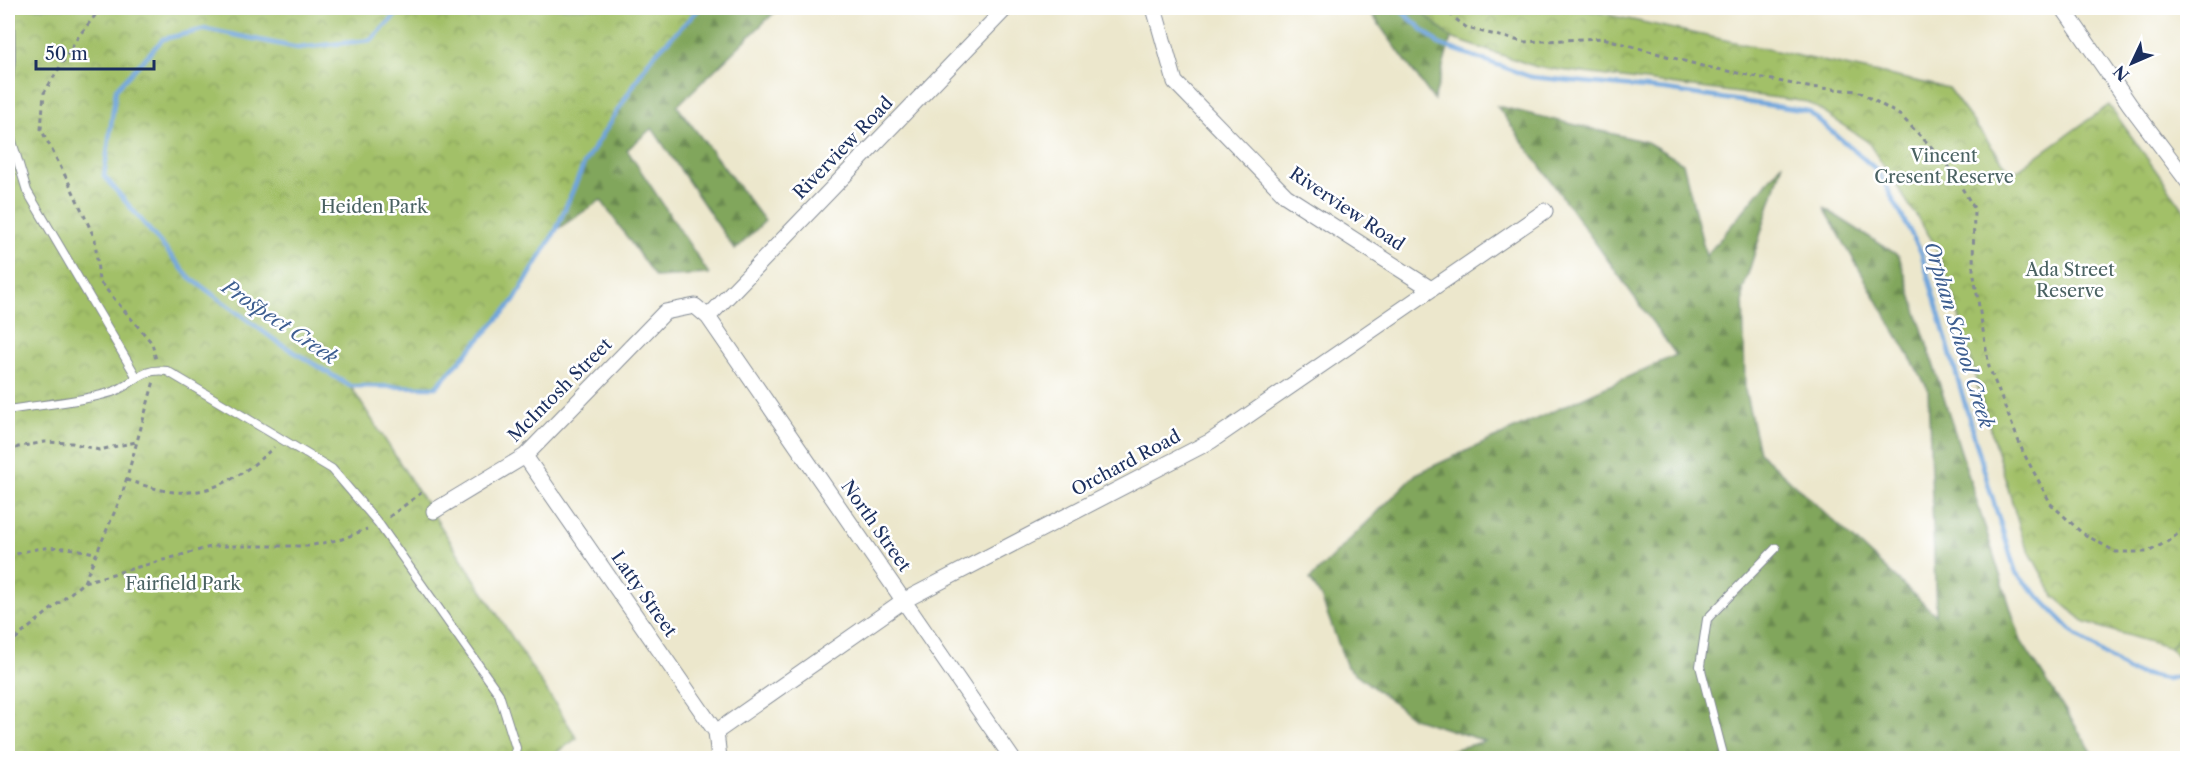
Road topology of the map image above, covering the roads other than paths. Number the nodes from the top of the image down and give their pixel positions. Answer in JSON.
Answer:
{"nodes":[{"id":1,"x":10,"y":8,"type":"edge"},
{"id":2,"x":1006,"y":8,"type":"edge"},
{"id":3,"x":1154,"y":8,"type":"edge"},
{"id":4,"x":2063,"y":8,"type":"edge"},
{"id":5,"x":8,"y":92,"type":"edge"},
{"id":6,"x":8,"y":128,"type":"edge"},
{"id":7,"x":2187,"y":182,"type":"edge"},
{"id":8,"x":1545,"y":211,"type":"dead end"},
{"id":9,"x":1431,"y":289,"type":"junction"},
{"id":10,"x":708,"y":316,"type":"junction"},
{"id":11,"x":136,"y":376,"type":"junction"},
{"id":12,"x":8,"y":410,"type":"edge"},
{"id":13,"x":525,"y":456,"type":"junction"},
{"id":14,"x":434,"y":511,"type":"dead end"},
{"id":15,"x":1776,"y":548,"type":"dead end"},
{"id":16,"x":903,"y":601,"type":"junction"},
{"id":17,"x":716,"y":732,"type":"junction"},
{"id":18,"x":514,"y":759,"type":"edge"},
{"id":19,"x":719,"y":759,"type":"edge"},
{"id":20,"x":1012,"y":759,"type":"edge"},
{"id":21,"x":1724,"y":759,"type":"edge"}],
"edges":[{"from":1,"to":5,"type":"lane"},
{"from":2,"to":10,"type":"street","name":"Riverview Road"},
{"from":3,"to":9,"type":"street","name":"Riverview Road"},
{"from":4,"to":7,"type":"street"},
{"from":6,"to":11,"type":"lane"},
{"from":8,"to":9,"type":"street","name":"Orchard Road"},
{"from":9,"to":16,"type":"street","name":"Orchard Road"},
{"from":10,"to":13,"type":"street","name":"McIntosh Street"},
{"from":10,"to":16,"type":"street","name":"North Street"},
{"from":11,"to":12,"type":"lane"},
{"from":11,"to":18,"type":"lane"},
{"from":13,"to":14,"type":"street","name":"McIntosh Street"},
{"from":13,"to":17,"type":"street","name":"Latty Street"},
{"from":15,"to":21,"type":"lane"},
{"from":16,"to":17,"type":"street","name":"Orchard Road"},
{"from":16,"to":20,"type":"street","name":"North Street"},
{"from":17,"to":19,"type":"street","name":"Latty Street"}]}
